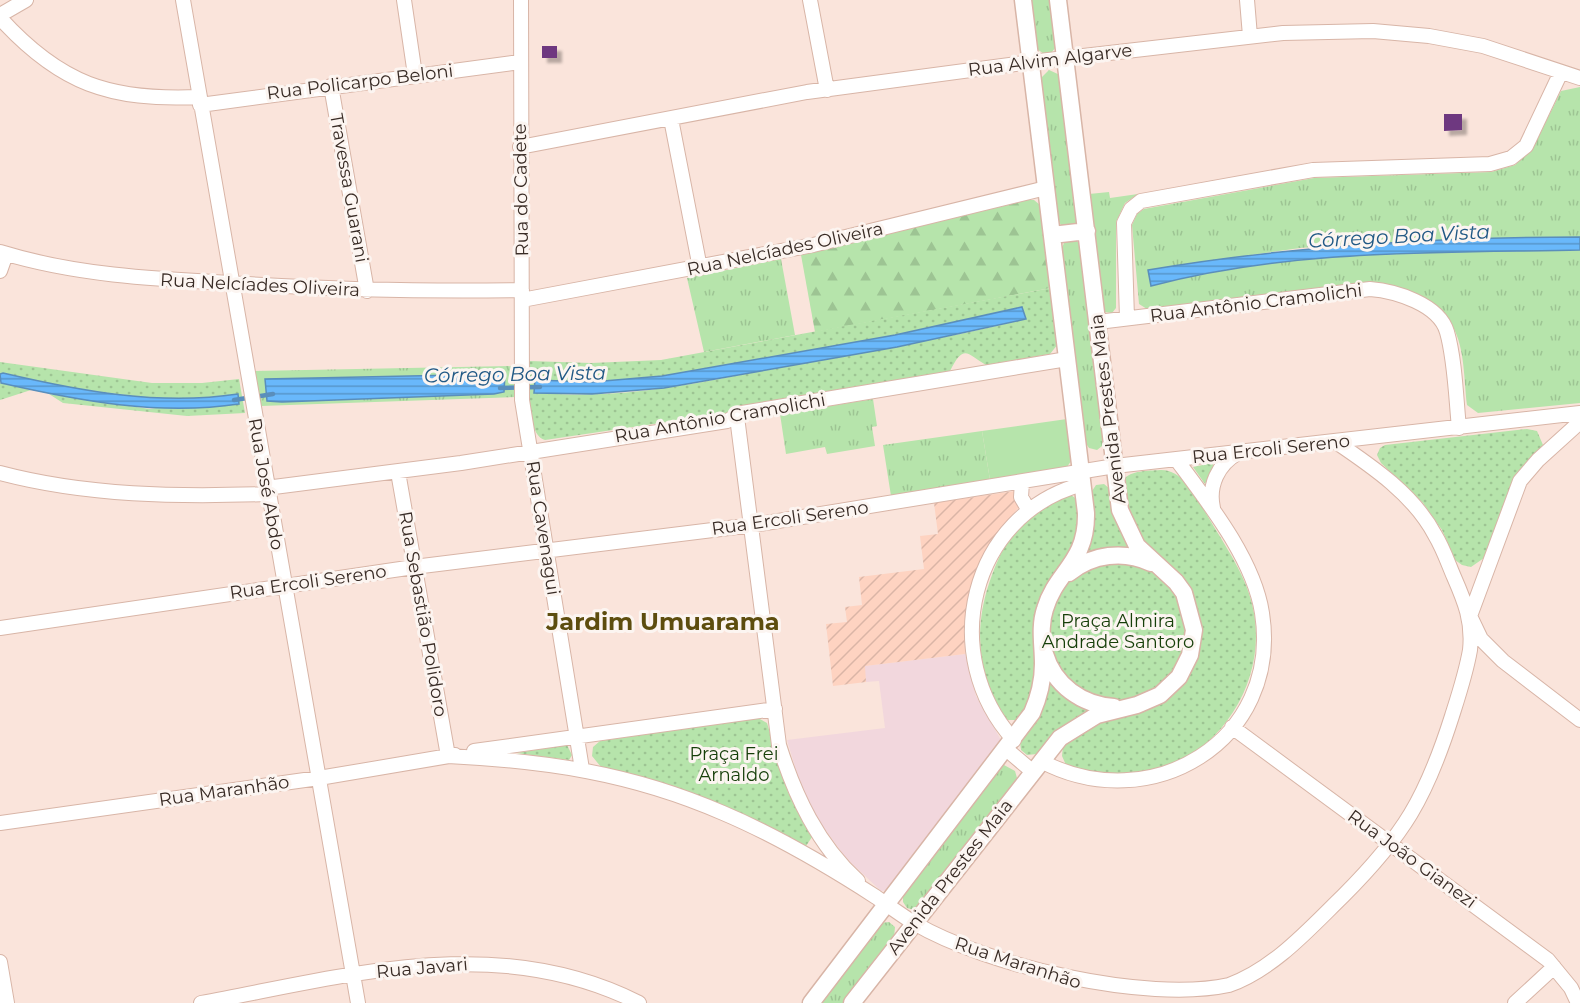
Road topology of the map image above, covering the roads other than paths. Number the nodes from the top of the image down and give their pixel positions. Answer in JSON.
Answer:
{"nodes":[{"id":1,"x":26,"y":0,"type":"edge"},
{"id":2,"x":183,"y":0,"type":"edge"},
{"id":3,"x":404,"y":0,"type":"edge"},
{"id":4,"x":520,"y":0,"type":"edge"},
{"id":5,"x":810,"y":0,"type":"edge"},
{"id":6,"x":1023,"y":0,"type":"edge"},
{"id":7,"x":1058,"y":0,"type":"edge"},
{"id":8,"x":1247,"y":0,"type":"edge"},
{"id":9,"x":0,"y":16,"type":"edge"},
{"id":10,"x":1250,"y":36,"type":"junction"},
{"id":11,"x":1066,"y":59,"type":"junction"},
{"id":12,"x":520,"y":62,"type":"junction"},
{"id":13,"x":1030,"y":62,"type":"junction"},
{"id":14,"x":1561,"y":72,"type":"junction"},
{"id":15,"x":415,"y":75,"type":"junction"},
{"id":16,"x":1580,"y":78,"type":"edge"},
{"id":17,"x":331,"y":86,"type":"junction"},
{"id":18,"x":827,"y":90,"type":"junction"},
{"id":19,"x":200,"y":101,"type":"junction"},
{"id":20,"x":671,"y":119,"type":"junction"},
{"id":21,"x":520,"y":147,"type":"junction"},
{"id":22,"x":1046,"y":188,"type":"junction"},
{"id":23,"x":1087,"y":231,"type":"junction"},
{"id":24,"x":1052,"y":235,"type":"junction"},
{"id":25,"x":3,"y":253,"type":"edge"},
{"id":26,"x":700,"y":268,"type":"junction"},
{"id":27,"x":0,"y":271,"type":"edge"},
{"id":28,"x":230,"y":283,"type":"junction"},
{"id":29,"x":367,"y":291,"type":"junction"},
{"id":30,"x":522,"y":295,"type":"junction"},
{"id":31,"x":1127,"y":318,"type":"junction"},
{"id":32,"x":1098,"y":322,"type":"junction"},
{"id":33,"x":1067,"y":359,"type":"junction"},
{"id":34,"x":523,"y":386,"type":"joint"},
{"id":35,"x":1580,"y":413,"type":"edge"},
{"id":36,"x":737,"y":417,"type":"junction"},
{"id":37,"x":1580,"y":422,"type":"edge"},
{"id":38,"x":1460,"y":428,"type":"junction"},
{"id":39,"x":1336,"y":442,"type":"junction"},
{"id":40,"x":530,"y":451,"type":"junction"},
{"id":41,"x":1243,"y":451,"type":"junction"},
{"id":42,"x":1176,"y":459,"type":"junction"},
{"id":43,"x":1115,"y":466,"type":"junction"},
{"id":44,"x":398,"y":472,"type":"junction"},
{"id":45,"x":0,"y":473,"type":"edge"},
{"id":46,"x":1082,"y":478,"type":"junction"},
{"id":47,"x":1022,"y":482,"type":"junction"},
{"id":48,"x":266,"y":491,"type":"junction"},
{"id":49,"x":1028,"y":509,"type":"junction"},
{"id":50,"x":1217,"y":517,"type":"junction"},
{"id":51,"x":753,"y":525,"type":"junction"},
{"id":52,"x":546,"y":550,"type":"junction"},
{"id":53,"x":1155,"y":565,"type":"junction"},
{"id":54,"x":414,"y":567,"type":"junction"},
{"id":55,"x":1064,"y":577,"type":"junction"},
{"id":56,"x":284,"y":585,"type":"junction"},
{"id":57,"x":1470,"y":616,"type":"junction"},
{"id":58,"x":0,"y":628,"type":"edge"},
{"id":59,"x":1042,"y":647,"type":"junction"},
{"id":60,"x":1122,"y":707,"type":"junction"},
{"id":61,"x":775,"y":709,"type":"junction"},
{"id":62,"x":1580,"y":720,"type":"edge"},
{"id":63,"x":1233,"y":727,"type":"junction"},
{"id":64,"x":577,"y":737,"type":"junction"},
{"id":65,"x":1010,"y":745,"type":"junction"},
{"id":66,"x":448,"y":756,"type":"junction"},
{"id":67,"x":1036,"y":766,"type":"junction"},
{"id":68,"x":582,"y":769,"type":"junction"},
{"id":69,"x":319,"y":778,"type":"junction"},
{"id":70,"x":0,"y":823,"type":"edge"},
{"id":71,"x":815,"y":829,"type":"junction"},
{"id":72,"x":1391,"y":844,"type":"junction"},
{"id":73,"x":790,"y":847,"type":"junction"},
{"id":74,"x":882,"y":902,"type":"junction"},
{"id":75,"x":914,"y":923,"type":"junction"},
{"id":76,"x":0,"y":962,"type":"edge"},
{"id":77,"x":1554,"y":967,"type":"junction"},
{"id":78,"x":353,"y":975,"type":"junction"},
{"id":79,"x":1577,"y":994,"type":"edge"},
{"id":80,"x":1201,"y":997,"type":"edge"},
{"id":81,"x":7,"y":1003,"type":"edge"},
{"id":82,"x":201,"y":1003,"type":"edge"},
{"id":83,"x":358,"y":1003,"type":"edge"},
{"id":84,"x":639,"y":1003,"type":"edge"},
{"id":85,"x":811,"y":1003,"type":"edge"},
{"id":86,"x":852,"y":1003,"type":"edge"},
{"id":87,"x":1515,"y":1003,"type":"edge"}],
"edges":[{"from":1,"to":9,"type":"street"},
{"from":2,"to":19,"type":"street","name":"Rua José Abdo"},
{"from":3,"to":15,"type":"street"},
{"from":4,"to":12,"type":"street","name":"Rua do Cadete"},
{"from":5,"to":18,"type":"street"},
{"from":6,"to":13,"type":"street","name":"Avenida Prestes Maia"},
{"from":7,"to":11,"type":"street","name":"Avenida Prestes Maia"},
{"from":8,"to":10,"type":"street"},
{"from":9,"to":19,"type":"street","name":"Rua Policarpo Beloni"},
{"from":10,"to":11,"type":"street","name":"Rua Alvim Algarve"},
{"from":10,"to":14,"type":"street","name":"Rua Alvim Algarve"},
{"from":11,"to":13,"type":"street","name":"Rua Alvim Algarve"},
{"from":11,"to":23,"type":"street","name":"Avenida Prestes Maia"},
{"from":12,"to":15,"type":"street","name":"Rua Policarpo Beloni"},
{"from":12,"to":21,"type":"street","name":"Rua do Cadete"},
{"from":13,"to":18,"type":"street","name":"Rua Alvim Algarve"},
{"from":13,"to":22,"type":"street","name":"Avenida Prestes Maia"},
{"from":14,"to":16,"type":"street","name":"Rua Alvim Algarve"},
{"from":14,"to":31,"type":"street"},
{"from":15,"to":17,"type":"street","name":"Rua Policarpo Beloni"},
{"from":17,"to":19,"type":"street","name":"Rua Policarpo Beloni"},
{"from":17,"to":29,"type":"street","name":"Travessa Guarani"},
{"from":18,"to":20,"type":"street","name":"Rua Alvim Algarve"},
{"from":19,"to":28,"type":"street","name":"Rua José Abdo"},
{"from":20,"to":21,"type":"street","name":"Rua Alvim Algarve"},
{"from":20,"to":26,"type":"street"},
{"from":21,"to":30,"type":"street","name":"Rua do Cadete"},
{"from":22,"to":24,"type":"street","name":"Avenida Prestes Maia"},
{"from":22,"to":26,"type":"street","name":"Rua Nelcíades Oliveira"},
{"from":23,"to":24,"type":"street"},
{"from":23,"to":32,"type":"street","name":"Avenida Prestes Maia"},
{"from":24,"to":33,"type":"street","name":"Avenida Prestes Maia"},
{"from":25,"to":27,"type":"street"},
{"from":25,"to":28,"type":"street","name":"Rua Nelcíades Oliveira"},
{"from":26,"to":30,"type":"street","name":"Rua Nelcíades Oliveira"},
{"from":28,"to":29,"type":"street","name":"Rua Nelcíades Oliveira"},
{"from":28,"to":48,"type":"street","name":"Rua José Abdo"},
{"from":29,"to":30,"type":"street","name":"Rua Nelcíades Oliveira"},
{"from":30,"to":34,"type":"street","name":"Rua do Cadete"},
{"from":31,"to":32,"type":"street","name":"Rua Antônio Cramolichi"},
{"from":31,"to":38,"type":"street","name":"Rua Antônio Cramolichi"},
{"from":32,"to":43,"type":"street","name":"Avenida Prestes Maia"},
{"from":33,"to":36,"type":"street","name":"Rua Antônio Cramolichi"},
{"from":33,"to":46,"type":"street","name":"Avenida Prestes Maia"},
{"from":34,"to":40,"type":"street","name":"Rua Cavenagui"},
{"from":35,"to":38,"type":"street","name":"Rua Ercoli Sereno"},
{"from":36,"to":40,"type":"street","name":"Rua Antônio Cramolichi"},
{"from":36,"to":51,"type":"street"},
{"from":37,"to":57,"type":"street"},
{"from":38,"to":39,"type":"street","name":"Rua Ercoli Sereno"},
{"from":39,"to":41,"type":"street","name":"Rua Ercoli Sereno"},
{"from":39,"to":57,"type":"street","name":"Rua Maranhão"},
{"from":40,"to":44,"type":"street","name":"Rua Antônio Cramolichi"},
{"from":40,"to":52,"type":"street","name":"Rua Cavenagui"},
{"from":41,"to":42,"type":"street","name":"Rua Ercoli Sereno"},
{"from":41,"to":50,"type":"street"},
{"from":42,"to":43,"type":"street","name":"Rua Ercoli Sereno"},
{"from":42,"to":50,"type":"street"},
{"from":43,"to":46,"type":"street","name":"Rua Ercoli Sereno"},
{"from":43,"to":53,"type":"street","name":"Avenida Prestes Maia"},
{"from":44,"to":48,"type":"street","name":"Rua Antônio Cramolichi"},
{"from":44,"to":54,"type":"street","name":"Rua Sebastião Polidoro"},
{"from":45,"to":48,"type":"street","name":"Rua Antônio Cramolichi"},
{"from":46,"to":47,"type":"street","name":"Rua Ercoli Sereno"},
{"from":46,"to":49,"type":"street"},
{"from":46,"to":55,"type":"street","name":"Avenida Prestes Maia"},
{"from":47,"to":49,"type":"street"},
{"from":47,"to":51,"type":"street","name":"Rua Ercoli Sereno"},
{"from":48,"to":56,"type":"street","name":"Rua José Abdo"},
{"from":49,"to":65,"type":"street"},
{"from":50,"to":63,"type":"street"},
{"from":51,"to":52,"type":"street","name":"Rua Ercoli Sereno"},
{"from":51,"to":61,"type":"street"},
{"from":52,"to":54,"type":"street","name":"Rua Ercoli Sereno"},
{"from":52,"to":64,"type":"street","name":"Rua Cavenagui"},
{"from":53,"to":55,"type":"street"},
{"from":53,"to":60,"type":"street","name":"Avenida Prestes Maia"},
{"from":54,"to":56,"type":"street","name":"Rua Ercoli Sereno"},
{"from":54,"to":66,"type":"street","name":"Rua Sebastião Polidoro"},
{"from":55,"to":59,"type":"street","name":"Avenida Prestes Maia"},
{"from":56,"to":58,"type":"street","name":"Rua Ercoli Sereno"},
{"from":56,"to":69,"type":"street","name":"Rua José Abdo"},
{"from":57,"to":62,"type":"street"},
{"from":57,"to":72,"type":"street","name":"Rua Maranhão"},
{"from":59,"to":60,"type":"street"},
{"from":59,"to":65,"type":"street","name":"Avenida Prestes Maia"},
{"from":60,"to":67,"type":"street","name":"Avenida Prestes Maia"},
{"from":61,"to":64,"type":"street","name":"Rua Maranhão"},
{"from":61,"to":71,"type":"street"},
{"from":63,"to":67,"type":"street"},
{"from":63,"to":72,"type":"street","name":"Rua João Gianezi"},
{"from":64,"to":66,"type":"street","name":"Rua Maranhão"},
{"from":64,"to":68,"type":"street","name":"Rua Cavenagui"},
{"from":65,"to":67,"type":"street"},
{"from":65,"to":74,"type":"street","name":"Avenida Prestes Maia"},
{"from":66,"to":68,"type":"street","name":"Rua Maranhão"},
{"from":66,"to":69,"type":"street","name":"Rua Maranhão"},
{"from":67,"to":75,"type":"street","name":"Avenida Prestes Maia"},
{"from":68,"to":73,"type":"street","name":"Rua Maranhão"},
{"from":69,"to":70,"type":"street","name":"Rua Maranhão"},
{"from":69,"to":78,"type":"street","name":"Rua José Abdo"},
{"from":71,"to":73,"type":"street"},
{"from":71,"to":74,"type":"street"},
{"from":72,"to":77,"type":"street","name":"Rua João Gianezi"},
{"from":72,"to":80,"type":"street","name":"Rua Maranhão"},
{"from":73,"to":74,"type":"street","name":"Rua Maranhão"},
{"from":74,"to":75,"type":"street","name":"Rua Maranhão"},
{"from":74,"to":85,"type":"street","name":"Avenida Prestes Maia"},
{"from":75,"to":80,"type":"street","name":"Rua Maranhão"},
{"from":75,"to":86,"type":"street","name":"Avenida Prestes Maia"},
{"from":76,"to":81,"type":"street"},
{"from":77,"to":79,"type":"street","name":"Rua João Gianezi"},
{"from":77,"to":87,"type":"street"},
{"from":78,"to":82,"type":"street","name":"Rua Javari"},
{"from":78,"to":83,"type":"street","name":"Rua José Abdo"},
{"from":78,"to":84,"type":"street","name":"Rua Javari"}]}
